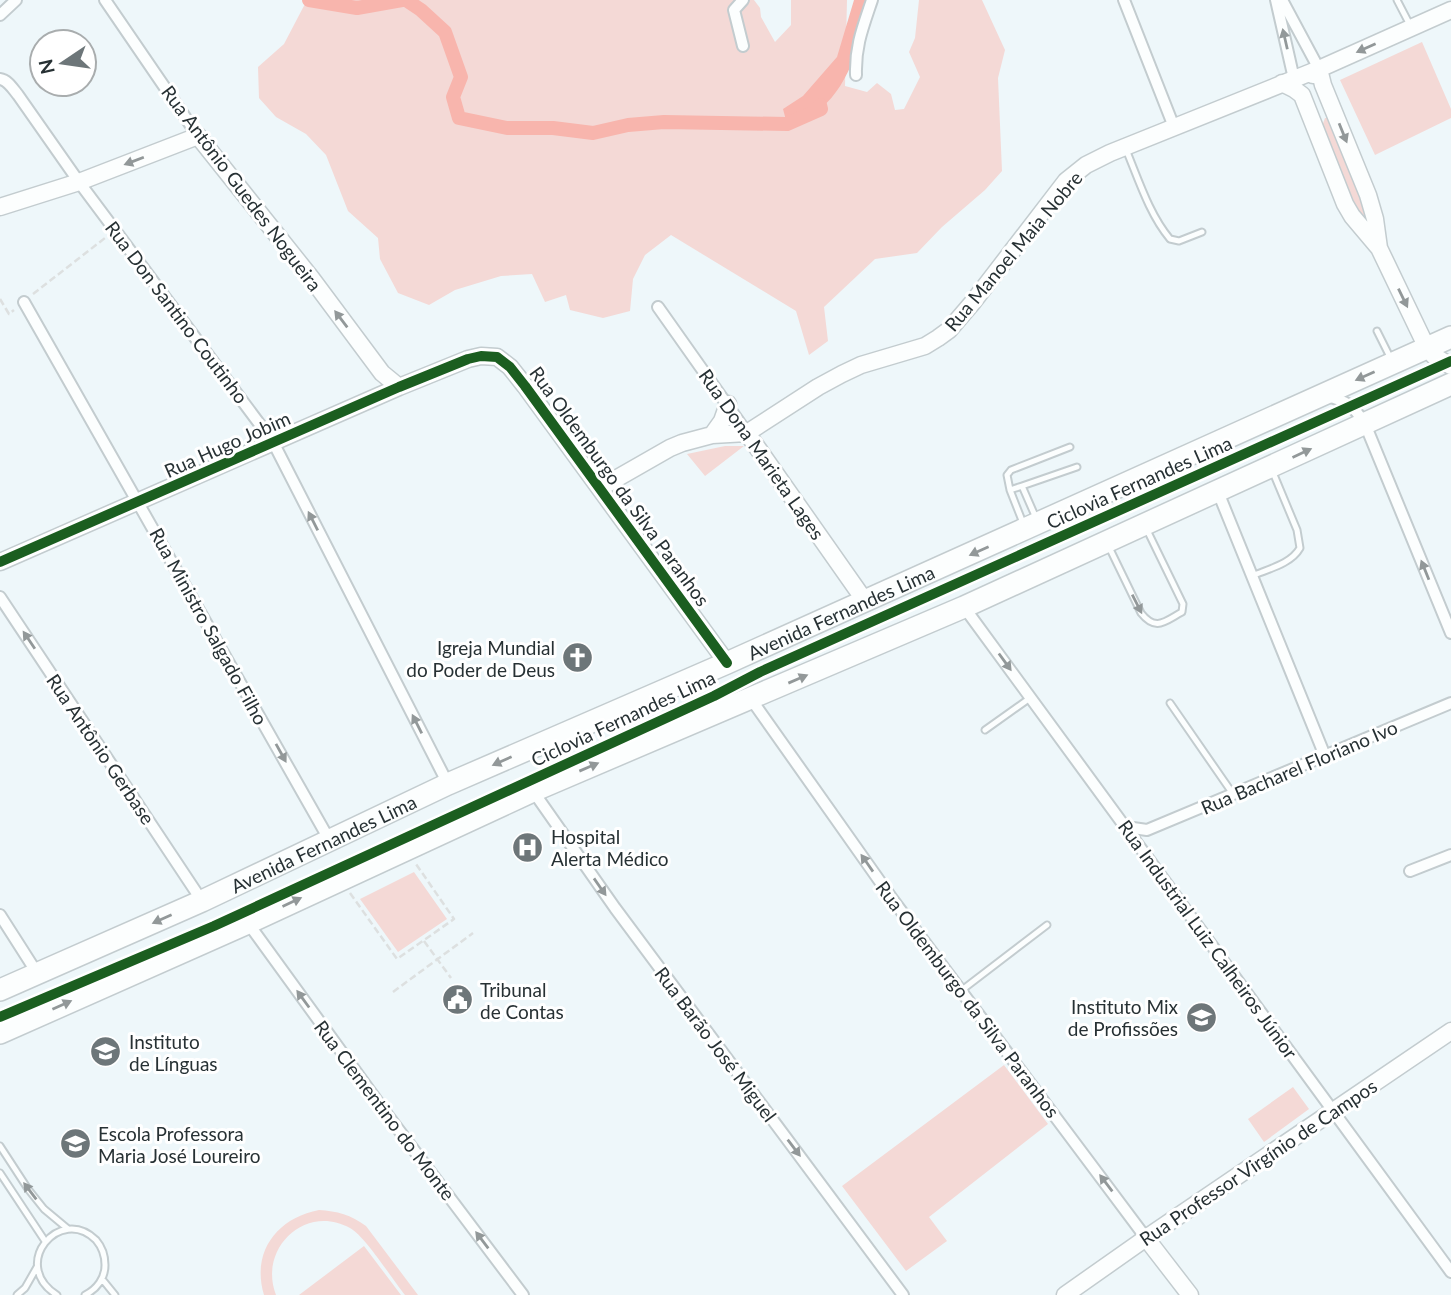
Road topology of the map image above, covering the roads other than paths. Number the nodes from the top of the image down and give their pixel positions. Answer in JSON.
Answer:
{"nodes":[{"id":1,"x":16,"y":0,"type":"edge"},
{"id":2,"x":105,"y":0,"type":"edge"},
{"id":3,"x":743,"y":0,"type":"edge"},
{"id":4,"x":872,"y":0,"type":"edge"},
{"id":5,"x":1124,"y":0,"type":"edge"},
{"id":6,"x":1276,"y":0,"type":"edge"},
{"id":7,"x":1282,"y":0,"type":"edge"},
{"id":8,"x":1397,"y":0,"type":"edge"},
{"id":9,"x":1451,"y":10,"type":"edge"},
{"id":10,"x":0,"y":15,"type":"edge"},
{"id":11,"x":1411,"y":28,"type":"junction"},
{"id":12,"x":743,"y":47,"type":"dead end"},
{"id":13,"x":1319,"y":69,"type":"junction"},
{"id":14,"x":856,"y":75,"type":"dead end"},
{"id":15,"x":0,"y":79,"type":"edge"},
{"id":16,"x":1288,"y":81,"type":"junction"},
{"id":17,"x":1302,"y":96,"type":"junction"},
{"id":18,"x":1174,"y":127,"type":"junction"},
{"id":19,"x":198,"y":136,"type":"junction"},
{"id":20,"x":1125,"y":147,"type":"junction"},
{"id":21,"x":79,"y":182,"type":"junction"},
{"id":22,"x":0,"y":206,"type":"edge"},
{"id":23,"x":1202,"y":232,"type":"dead end"},
{"id":24,"x":1379,"y":248,"type":"junction"},
{"id":25,"x":24,"y":302,"type":"road end"},
{"id":26,"x":658,"y":307,"type":"dead end"},
{"id":27,"x":1377,"y":331,"type":"dead end"},
{"id":28,"x":1451,"y":337,"type":"edge"},
{"id":29,"x":1427,"y":348,"type":"junction"},
{"id":30,"x":468,"y":359,"type":"joint"},
{"id":31,"x":1393,"y":363,"type":"junction"},
{"id":32,"x":1451,"y":366,"type":"edge"},
{"id":33,"x":382,"y":373,"type":"junction"},
{"id":34,"x":1451,"y":384,"type":"edge"},
{"id":35,"x":399,"y":387,"type":"junction"},
{"id":36,"x":382,"y":394,"type":"junction"},
{"id":37,"x":1322,"y":395,"type":"junction"},
{"id":38,"x":728,"y":404,"type":"junction"},
{"id":39,"x":1365,"y":424,"type":"junction"},
{"id":40,"x":747,"y":433,"type":"junction"},
{"id":41,"x":712,"y":435,"type":"junction"},
{"id":42,"x":273,"y":442,"type":"junction"},
{"id":43,"x":1070,"y":447,"type":"dead end"},
{"id":44,"x":1077,"y":467,"type":"dead end"},
{"id":45,"x":1270,"y":468,"type":"junction"},
{"id":46,"x":1023,"y":486,"type":"junction"},
{"id":47,"x":600,"y":488,"type":"junction"},
{"id":48,"x":1010,"y":490,"type":"junction"},
{"id":49,"x":1217,"y":492,"type":"junction"},
{"id":50,"x":139,"y":502,"type":"junction"},
{"id":51,"x":1145,"y":525,"type":"junction"},
{"id":52,"x":1032,"y":527,"type":"junction"},
{"id":53,"x":1107,"y":543,"type":"junction"},
{"id":54,"x":0,"y":562,"type":"edge"},
{"id":55,"x":1252,"y":576,"type":"junction"},
{"id":56,"x":0,"y":597,"type":"edge"},
{"id":57,"x":865,"y":601,"type":"junction"},
{"id":58,"x":964,"y":607,"type":"junction"},
{"id":59,"x":1451,"y":634,"type":"edge"},
{"id":60,"x":727,"y":663,"type":"junction"},
{"id":61,"x":1031,"y":697,"type":"junction"},
{"id":62,"x":751,"y":699,"type":"junction"},
{"id":63,"x":1170,"y":703,"type":"dead end"},
{"id":64,"x":1451,"y":703,"type":"edge"},
{"id":65,"x":985,"y":730,"type":"dead end"},
{"id":66,"x":1325,"y":756,"type":"junction"},
{"id":67,"x":448,"y":784,"type":"junction"},
{"id":68,"x":533,"y":791,"type":"junction"},
{"id":69,"x":1233,"y":794,"type":"junction"},
{"id":70,"x":1126,"y":827,"type":"junction"},
{"id":71,"x":1147,"y":830,"type":"junction"},
{"id":72,"x":330,"y":841,"type":"junction"},
{"id":73,"x":1142,"y":852,"type":"junction"},
{"id":74,"x":1451,"y":855,"type":"edge"},
{"id":75,"x":1410,"y":871,"type":"dead end"},
{"id":76,"x":202,"y":901,"type":"junction"},
{"id":77,"x":0,"y":915,"type":"edge"},
{"id":78,"x":248,"y":923,"type":"junction"},
{"id":79,"x":1047,"y":925,"type":"dead end"},
{"id":80,"x":37,"y":973,"type":"junction"},
{"id":81,"x":0,"y":990,"type":"edge"},
{"id":82,"x":962,"y":990,"type":"junction"},
{"id":83,"x":1451,"y":1031,"type":"edge"},
{"id":84,"x":0,"y":1033,"type":"edge"},
{"id":85,"x":1334,"y":1110,"type":"junction"},
{"id":86,"x":0,"y":1146,"type":"edge"},
{"id":87,"x":0,"y":1173,"type":"edge"},
{"id":88,"x":68,"y":1229,"type":"junction"},
{"id":89,"x":1146,"y":1238,"type":"junction"},
{"id":90,"x":45,"y":1241,"type":"junction"},
{"id":91,"x":37,"y":1267,"type":"junction"},
{"id":92,"x":1451,"y":1272,"type":"edge"},
{"id":93,"x":102,"y":1279,"type":"junction"},
{"id":94,"x":18,"y":1295,"type":"edge"},
{"id":95,"x":57,"y":1295,"type":"edge"},
{"id":96,"x":85,"y":1295,"type":"edge"},
{"id":97,"x":115,"y":1295,"type":"edge"},
{"id":98,"x":523,"y":1295,"type":"edge"},
{"id":99,"x":903,"y":1295,"type":"edge"},
{"id":100,"x":1065,"y":1295,"type":"edge"},
{"id":101,"x":1190,"y":1295,"type":"edge"}],
"edges":[{"from":1,"to":10,"type":"street"},
{"from":2,"to":19,"type":"street","name":"Rua Antônio Guedes Nogueira"},
{"from":3,"to":12,"type":"street"},
{"from":4,"to":14,"type":"street"},
{"from":5,"to":18,"type":"street"},
{"from":16,"to":6,"type":"street","one_way":true},
{"from":7,"to":13,"type":"street"},
{"from":8,"to":11,"type":"lane"},
{"from":9,"to":11,"type":"street","name":"Rua Manoel Maia Nobre"},
{"from":11,"to":13,"type":"street","name":"Rua Manoel Maia Nobre","one_way":true},
{"from":13,"to":16,"type":"street","name":"Rua Manoel Maia Nobre"},
{"from":13,"to":17,"type":"street"},
{"from":13,"to":24,"type":"street","one_way":true},
{"from":15,"to":21,"type":"street","name":"Rua Don Santino Coutinho"},
{"from":16,"to":17,"type":"street"},
{"from":16,"to":18,"type":"street","name":"Rua Manoel Maia Nobre"},
{"from":17,"to":24,"type":"street"},
{"from":18,"to":20,"type":"street","name":"Rua Manoel Maia Nobre"},
{"from":19,"to":21,"type":"street","one_way":true},
{"from":33,"to":19,"type":"street","name":"Rua Antônio Guedes Nogueira","one_way":true},
{"from":20,"to":23,"type":"lane"},
{"from":20,"to":40,"type":"street","name":"Rua Manoel Maia Nobre"},
{"from":21,"to":22,"type":"street"},
{"from":21,"to":42,"type":"street","name":"Rua Don Santino Coutinho"},
{"from":24,"to":29,"type":"street","one_way":true},
{"from":25,"to":50,"type":"street","name":"Rua Ministro Salgado Filho"},
{"from":26,"to":38,"type":"street","name":"Rua Dona Marieta Lages"},
{"from":27,"to":31,"type":"lane"},
{"from":28,"to":29,"type":"highway","name":"Avenida Fernandes Lima"},
{"from":29,"to":31,"type":"highway","name":"Avenida Fernandes Lima"},
{"from":29,"to":32,"type":"street"},
{"from":30,"to":35,"type":"street","name":"Rua Hugo Jobim"},
{"from":30,"to":47,"type":"street","name":"Rua Oldemburgo da Silva Paranhos"},
{"from":31,"to":37,"type":"highway","name":"Avenida Fernandes Lima","one_way":true},
{"from":33,"to":35,"type":"street","name":"Rua Antônio Guedes Nogueira"},
{"from":33,"to":36,"type":"street"},
{"from":34,"to":39,"type":"highway","name":"Avenida Fernandes Lima"},
{"from":35,"to":36,"type":"street","name":"Rua Hugo Jobim"},
{"from":36,"to":42,"type":"street","name":"Rua Hugo Jobim"},
{"from":37,"to":39,"type":"street"},
{"from":37,"to":52,"type":"highway","name":"Avenida Fernandes Lima"},
{"from":38,"to":40,"type":"street","name":"Rua Dona Marieta Lages"},
{"from":38,"to":41,"type":"street"},
{"from":45,"to":39,"type":"highway","name":"Avenida Fernandes Lima","one_way":true},
{"from":59,"to":39,"type":"street","one_way":true},
{"from":40,"to":41,"type":"street","name":"Rua Manoel Maia Nobre"},
{"from":40,"to":57,"type":"street","name":"Rua Dona Marieta Lages"},
{"from":41,"to":47,"type":"street","name":"Rua Manoel Maia Nobre"},
{"from":42,"to":50,"type":"street","name":"Rua Hugo Jobim"},
{"from":67,"to":42,"type":"street","name":"Rua Don Santino Coutinho","one_way":true},
{"from":43,"to":48,"type":"lane"},
{"from":44,"to":46,"type":"lane"},
{"from":45,"to":49,"type":"highway","name":"Avenida Fernandes Lima"},
{"from":45,"to":55,"type":"lane"},
{"from":46,"to":48,"type":"lane"},
{"from":46,"to":52,"type":"lane"},
{"from":47,"to":60,"type":"street","name":"Rua Oldemburgo da Silva Paranhos"},
{"from":48,"to":52,"type":"lane"},
{"from":49,"to":51,"type":"highway","name":"Avenida Fernandes Lima"},
{"from":49,"to":55,"type":"street"},
{"from":50,"to":54,"type":"street","name":"Rua Hugo Jobim"},
{"from":50,"to":72,"type":"street","name":"Rua Ministro Salgado Filho","one_way":true},
{"from":51,"to":53,"type":"highway","name":"Avenida Fernandes Lima"},
{"from":53,"to":51,"type":"lane","one_way":true},
{"from":52,"to":57,"type":"highway","name":"Avenida Fernandes Lima","one_way":true},
{"from":53,"to":58,"type":"highway","name":"Avenida Fernandes Lima"},
{"from":55,"to":66,"type":"street"},
{"from":76,"to":56,"type":"street","name":"Rua Antônio Gerbase","one_way":true},
{"from":57,"to":60,"type":"highway","name":"Avenida Fernandes Lima"},
{"from":58,"to":61,"type":"street","name":"Rua Industrial Luiz Calheiros Júnior","one_way":true},
{"from":62,"to":58,"type":"highway","name":"Avenida Fernandes Lima","one_way":true},
{"from":60,"to":67,"type":"highway","name":"Avenida Fernandes Lima","one_way":true},
{"from":61,"to":65,"type":"lane"},
{"from":61,"to":70,"type":"street","name":"Rua Industrial Luiz Calheiros Júnior"},
{"from":68,"to":62,"type":"highway","name":"Avenida Fernandes Lima","one_way":true},
{"from":82,"to":62,"type":"street","name":"Rua Oldemburgo da Silva Paranhos","one_way":true},
{"from":63,"to":69,"type":"lane"},
{"from":64,"to":66,"type":"street","name":"Rua Bacharel Floriano Ivo"},
{"from":66,"to":69,"type":"street","name":"Rua Bacharel Floriano Ivo"},
{"from":67,"to":72,"type":"highway","name":"Avenida Fernandes Lima"},
{"from":78,"to":68,"type":"highway","name":"Avenida Fernandes Lima","one_way":true},
{"from":68,"to":99,"type":"street","name":"Rua Barão José Miguel","one_way":true},
{"from":69,"to":71,"type":"street","name":"Rua Bacharel Floriano Ivo"},
{"from":70,"to":71,"type":"street"},
{"from":70,"to":73,"type":"street","name":"Rua Industrial Luiz Calheiros Júnior"},
{"from":71,"to":73,"type":"street"},
{"from":72,"to":76,"type":"highway","name":"Avenida Fernandes Lima"},
{"from":73,"to":85,"type":"street","name":"Rua Industrial Luiz Calheiros Júnior"},
{"from":74,"to":75,"type":"street"},
{"from":76,"to":80,"type":"highway","name":"Avenida Fernandes Lima","one_way":true},
{"from":77,"to":80,"type":"street"},
{"from":84,"to":78,"type":"highway","name":"Avenida Fernandes Lima","one_way":true},
{"from":98,"to":78,"type":"street","name":"Rua Clementino do Monte","one_way":true},
{"from":79,"to":82,"type":"lane"},
{"from":80,"to":81,"type":"highway","name":"Avenida Fernandes Lima"},
{"from":89,"to":82,"type":"street","name":"Rua Oldemburgo da Silva Paranhos","one_way":true},
{"from":83,"to":85,"type":"street","name":"Rua Professor Virgínio de Campos"},
{"from":85,"to":89,"type":"street","name":"Rua Professor Virgínio de Campos"},
{"from":85,"to":92,"type":"street","name":"Rua Industrial Luiz Calheiros Júnior"},
{"from":88,"to":86,"type":"lane","one_way":true},
{"from":87,"to":90,"type":"lane"},
{"from":88,"to":90,"type":"lane"},
{"from":88,"to":93,"type":"lane"},
{"from":89,"to":100,"type":"street","name":"Rua Professor Virgínio de Campos"},
{"from":89,"to":101,"type":"street","name":"Rua Oldemburgo da Silva Paranhos"},
{"from":90,"to":91,"type":"lane"},
{"from":91,"to":94,"type":"lane"},
{"from":91,"to":95,"type":"lane"},
{"from":93,"to":96,"type":"lane"},
{"from":93,"to":97,"type":"lane"}]}
